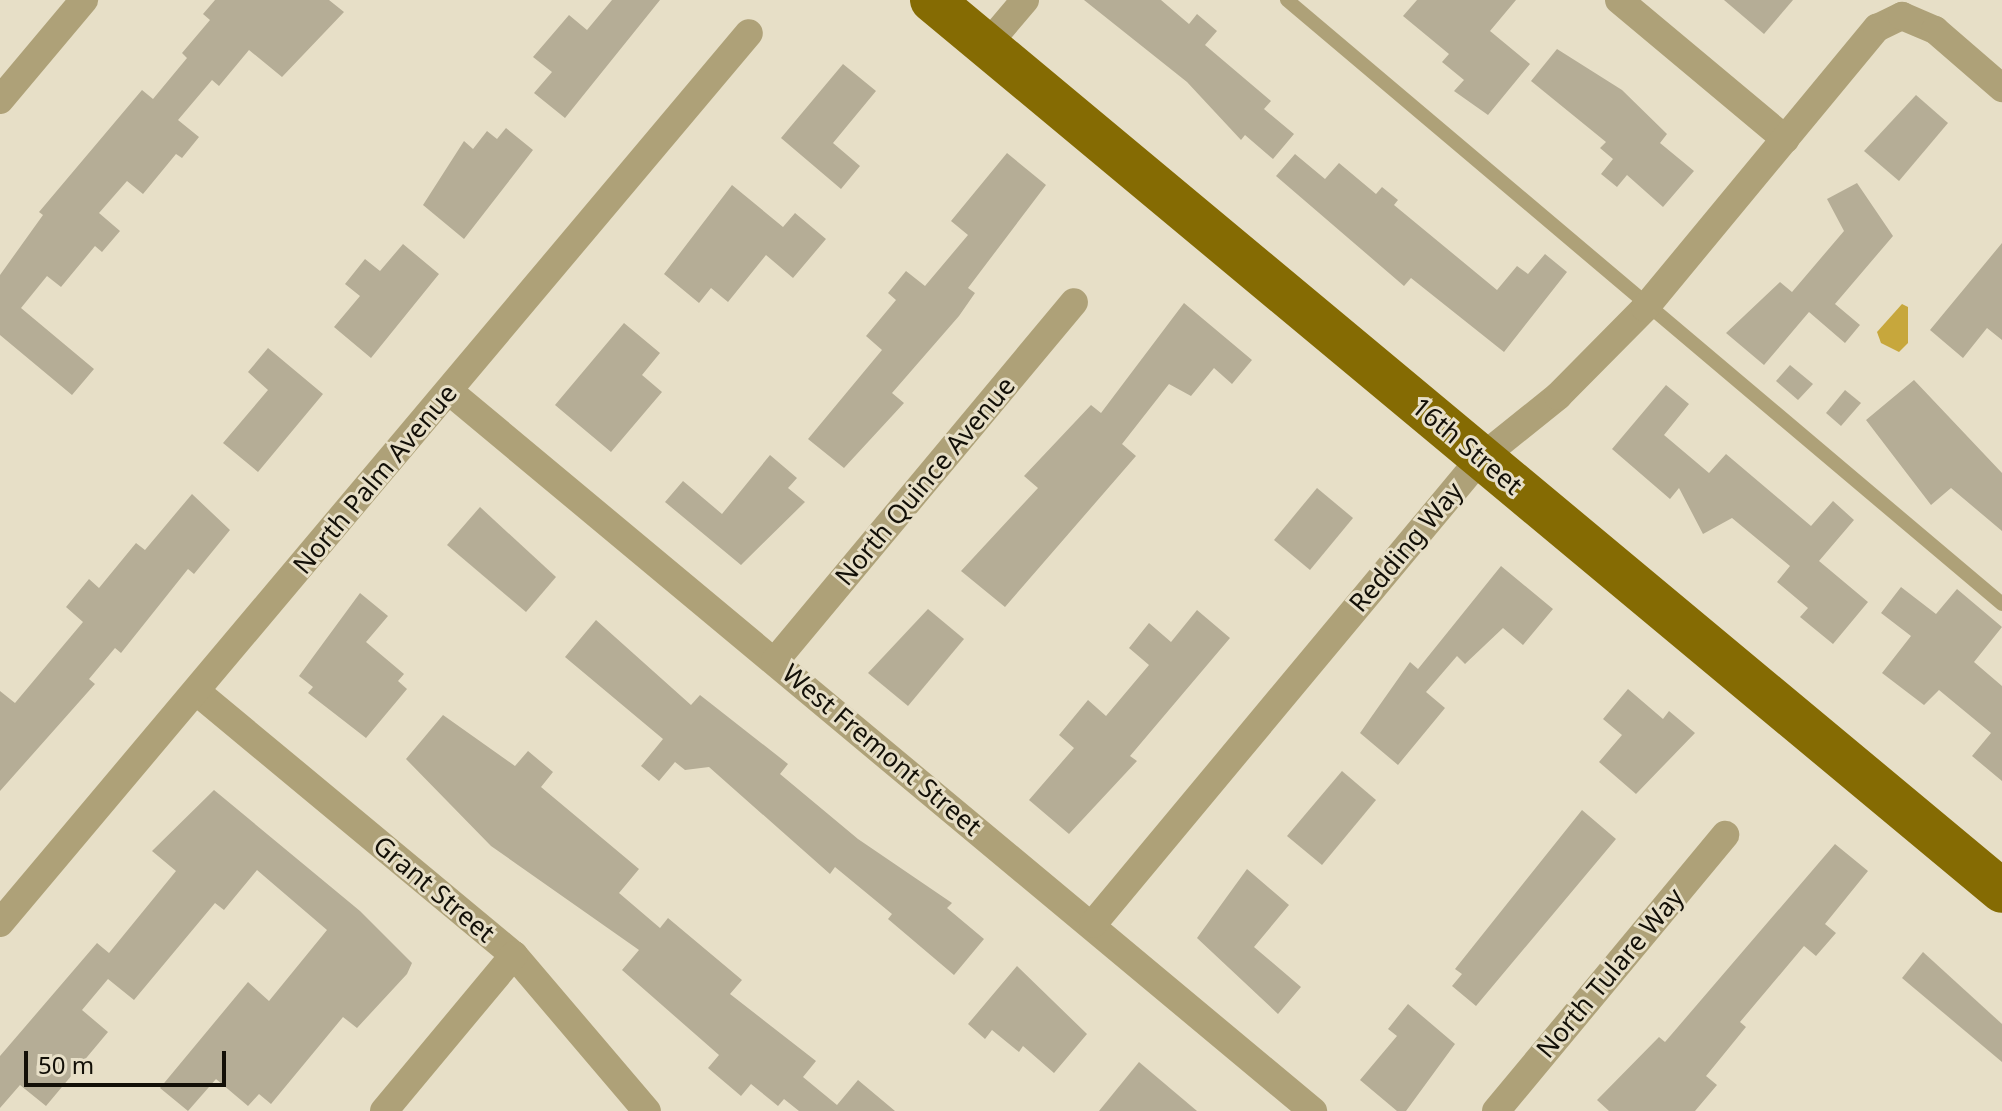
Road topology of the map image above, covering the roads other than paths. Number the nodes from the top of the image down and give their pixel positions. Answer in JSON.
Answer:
{"nodes":[{"id":1,"x":84,"y":0,"type":"edge"},
{"id":2,"x":932,"y":0,"type":"edge"},
{"id":3,"x":1025,"y":0,"type":"edge"},
{"id":4,"x":1287,"y":0,"type":"edge"},
{"id":5,"x":1619,"y":0,"type":"edge"},
{"id":6,"x":749,"y":33,"type":"dead end"},
{"id":7,"x":987,"y":45,"type":"junction"},
{"id":8,"x":2002,"y":88,"type":"edge"},
{"id":9,"x":0,"y":100,"type":"edge"},
{"id":10,"x":1785,"y":139,"type":"junction"},
{"id":11,"x":1074,"y":302,"type":"dead end"},
{"id":12,"x":1645,"y":308,"type":"junction"},
{"id":13,"x":449,"y":391,"type":"junction"},
{"id":14,"x":1481,"y":458,"type":"junction"},
{"id":15,"x":2002,"y":604,"type":"edge"},
{"id":16,"x":775,"y":661,"type":"junction"},
{"id":17,"x":197,"y":692,"type":"junction"},
{"id":18,"x":1725,"y":835,"type":"dead end"},
{"id":19,"x":2002,"y":891,"type":"edge"},
{"id":20,"x":0,"y":923,"type":"edge"},
{"id":21,"x":1093,"y":924,"type":"junction"},
{"id":22,"x":514,"y":955,"type":"junction"},
{"id":23,"x":384,"y":1111,"type":"edge"},
{"id":24,"x":647,"y":1111,"type":"edge"},
{"id":25,"x":1313,"y":1111,"type":"edge"},
{"id":26,"x":1496,"y":1111,"type":"edge"}],
"edges":[{"from":1,"to":9,"type":"street"},
{"from":2,"to":7,"type":"main road","name":"16th Street"},
{"from":3,"to":7,"type":"street"},
{"from":4,"to":12,"type":"lane"},
{"from":5,"to":10,"type":"street"},
{"from":6,"to":13,"type":"street","name":"North Palm Avenue"},
{"from":7,"to":14,"type":"main road","name":"16th Street"},
{"from":8,"to":10,"type":"street","name":"Redding Way"},
{"from":10,"to":12,"type":"street","name":"Redding Way"},
{"from":11,"to":16,"type":"street","name":"North Quince Avenue"},
{"from":12,"to":14,"type":"street","name":"Redding Way"},
{"from":12,"to":15,"type":"lane"},
{"from":13,"to":16,"type":"street","name":"West Fremont Street"},
{"from":13,"to":17,"type":"street","name":"North Palm Avenue"},
{"from":14,"to":19,"type":"main road","name":"16th Street"},
{"from":14,"to":21,"type":"street","name":"Redding Way"},
{"from":16,"to":21,"type":"street","name":"West Fremont Street"},
{"from":17,"to":20,"type":"street","name":"North Palm Avenue"},
{"from":17,"to":22,"type":"street","name":"Grant Street"},
{"from":18,"to":26,"type":"street","name":"North Tulare Way"},
{"from":21,"to":25,"type":"street","name":"West Fremont Street"},
{"from":22,"to":23,"type":"street"},
{"from":22,"to":24,"type":"street","name":"Grant Street"}]}
